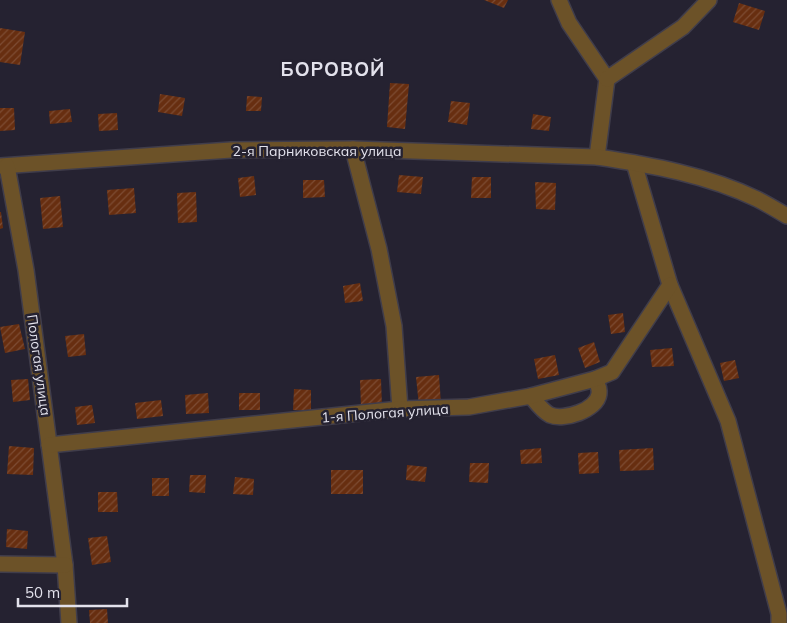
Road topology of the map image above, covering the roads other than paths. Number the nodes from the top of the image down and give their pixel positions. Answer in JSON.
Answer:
{"nodes":[{"id":1,"x":559,"y":0,"type":"edge"},
{"id":2,"x":709,"y":0,"type":"edge"},
{"id":3,"x":607,"y":80,"type":"junction"},
{"id":4,"x":353,"y":149,"type":"junction"},
{"id":5,"x":597,"y":157,"type":"junction"},
{"id":6,"x":634,"y":163,"type":"junction"},
{"id":7,"x":3,"y":166,"type":"edge"},
{"id":8,"x":787,"y":216,"type":"edge"},
{"id":9,"x":670,"y":285,"type":"junction"},
{"id":10,"x":595,"y":379,"type":"junction"},
{"id":11,"x":531,"y":396,"type":"junction"},
{"id":12,"x":400,"y":409,"type":"junction"},
{"id":13,"x":49,"y":445,"type":"junction"},
{"id":14,"x":0,"y":564,"type":"edge"},
{"id":15,"x":65,"y":565,"type":"junction"},
{"id":16,"x":69,"y":623,"type":"edge"},
{"id":17,"x":779,"y":623,"type":"edge"}],
"edges":[{"from":1,"to":3,"type":"street"},
{"from":2,"to":3,"type":"street"},
{"from":3,"to":5,"type":"street"},
{"from":4,"to":5,"type":"street","name":"2-я Парниковская улица"},
{"from":4,"to":7,"type":"street","name":"2-я Парниковская улица"},
{"from":4,"to":12,"type":"street"},
{"from":5,"to":6,"type":"street","name":"2-я Парниковская улица"},
{"from":6,"to":8,"type":"street","name":"2-я Парниковская улица"},
{"from":6,"to":9,"type":"street"},
{"from":7,"to":13,"type":"street","name":"Пологая улица"},
{"from":9,"to":10,"type":"street","name":"1-я Пологая улица"},
{"from":9,"to":17,"type":"street"},
{"from":10,"to":11,"type":"street","name":"1-я Пологая улица"},
{"from":10,"to":11,"type":"street"},
{"from":11,"to":12,"type":"street","name":"1-я Пологая улица"},
{"from":12,"to":13,"type":"street","name":"1-я Пологая улица"},
{"from":13,"to":15,"type":"street","name":"Пологая улица"},
{"from":14,"to":15,"type":"street"},
{"from":15,"to":16,"type":"street","name":"Пологая улица"}]}
